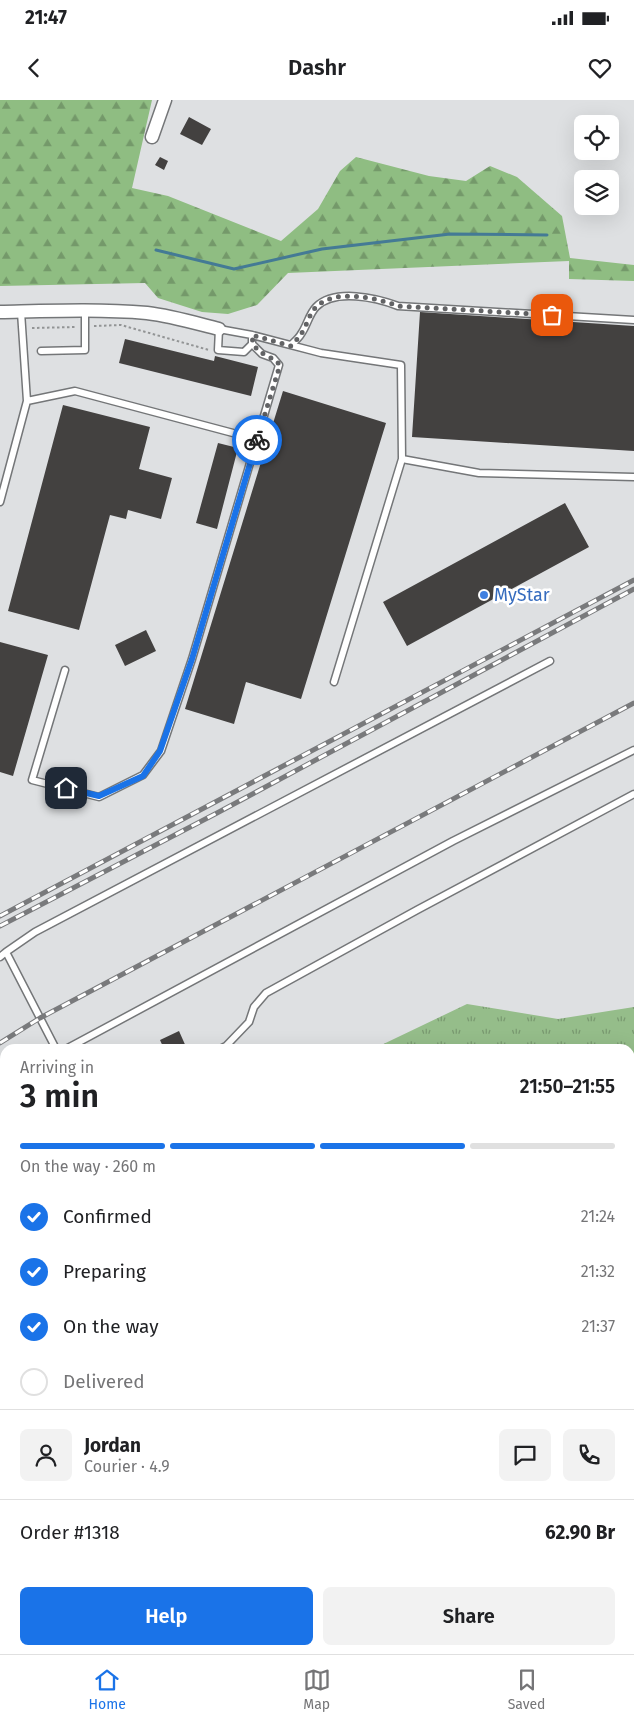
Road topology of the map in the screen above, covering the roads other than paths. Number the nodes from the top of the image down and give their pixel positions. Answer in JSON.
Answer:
{"nodes":[{"id":1,"x":165,"y":100,"type":"edge"},
{"id":2,"x":152,"y":137,"type":"dead end"},
{"id":3,"x":85,"y":310,"type":"junction"},
{"id":4,"x":0,"y":312,"type":"edge"},
{"id":5,"x":21,"y":312,"type":"junction"},
{"id":6,"x":634,"y":320,"type":"edge"},
{"id":7,"x":219,"y":329,"type":"junction"},
{"id":8,"x":252,"y":335,"type":"junction"},
{"id":9,"x":252,"y":344,"type":"junction"},
{"id":10,"x":291,"y":346,"type":"junction"},
{"id":11,"x":41,"y":351,"type":"dead end"},
{"id":12,"x":27,"y":401,"type":"junction"},
{"id":13,"x":233,"y":433,"type":"dead end"},
{"id":14,"x":402,"y":459,"type":"junction"},
{"id":15,"x":634,"y":477,"type":"edge"},
{"id":16,"x":0,"y":502,"type":"edge"},
{"id":17,"x":550,"y":661,"type":"dead end"},
{"id":18,"x":65,"y":670,"type":"dead end"},
{"id":19,"x":334,"y":682,"type":"dead end"},
{"id":20,"x":634,"y":750,"type":"edge"},
{"id":21,"x":634,"y":794,"type":"edge"},
{"id":22,"x":6,"y":952,"type":"junction"},
{"id":23,"x":0,"y":957,"type":"edge"},
{"id":24,"x":53,"y":1044,"type":"edge"},
{"id":25,"x":75,"y":1044,"type":"edge"},
{"id":26,"x":228,"y":1044,"type":"edge"}],
"edges":[{"from":1,"to":2,"type":"street"},
{"from":3,"to":5,"type":"street"},
{"from":3,"to":7,"type":"street"},
{"from":3,"to":11,"type":"lane"},
{"from":4,"to":5,"type":"street"},
{"from":5,"to":12,"type":"lane"},
{"from":6,"to":10,"type":"lane"},
{"from":7,"to":8,"type":"lane"},
{"from":7,"to":9,"type":"lane"},
{"from":8,"to":9,"type":"lane"},
{"from":8,"to":10,"type":"lane"},
{"from":9,"to":18,"type":"lane"},
{"from":10,"to":14,"type":"lane"},
{"from":12,"to":13,"type":"lane"},
{"from":12,"to":16,"type":"lane"},
{"from":14,"to":15,"type":"lane"},
{"from":14,"to":19,"type":"lane"},
{"from":17,"to":22,"type":"lane"},
{"from":20,"to":25,"type":"lane"},
{"from":21,"to":26,"type":"lane"},
{"from":22,"to":23,"type":"lane"},
{"from":22,"to":24,"type":"lane"}]}
